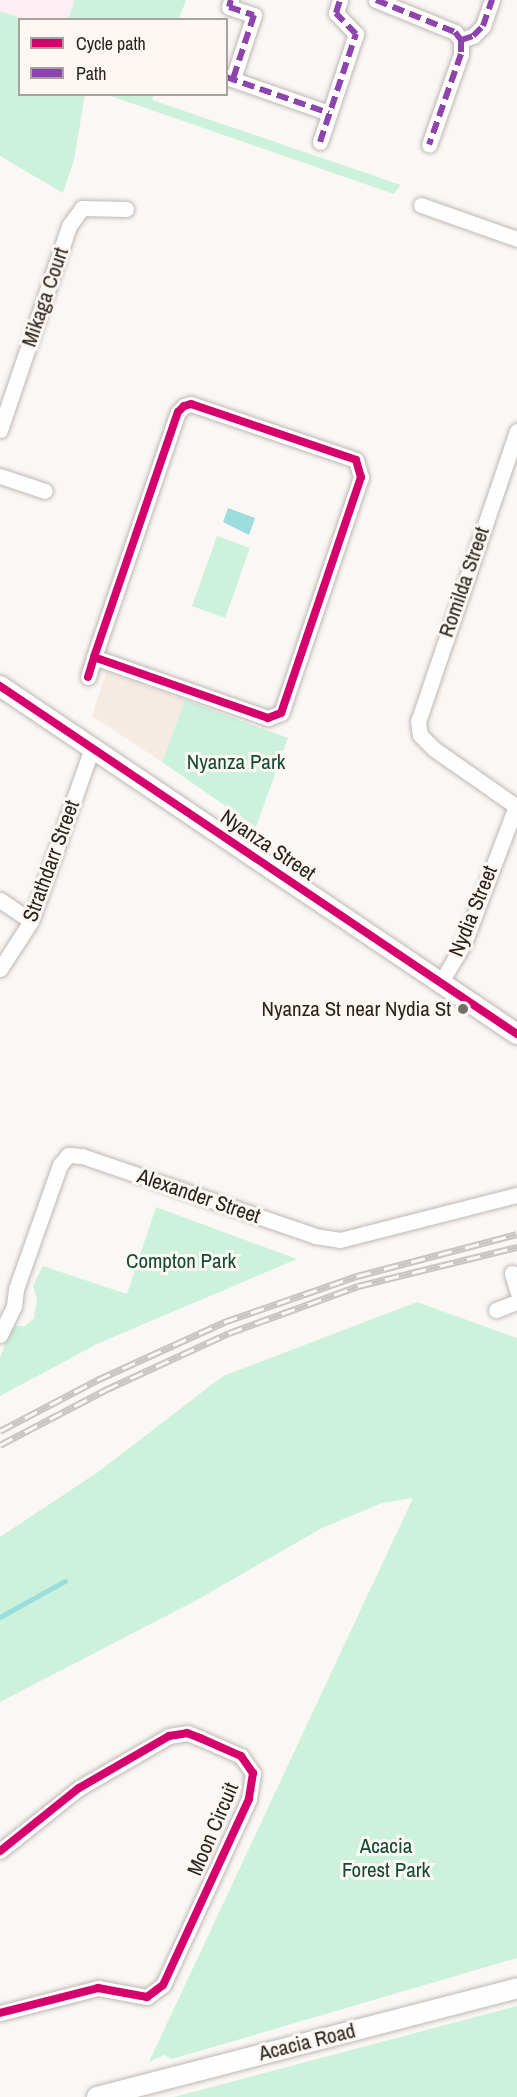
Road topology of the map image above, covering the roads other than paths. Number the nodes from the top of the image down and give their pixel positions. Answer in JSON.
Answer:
{"nodes":[{"id":1,"x":231,"y":0,"type":"edge"},
{"id":2,"x":340,"y":0,"type":"edge"},
{"id":3,"x":376,"y":0,"type":"edge"},
{"id":4,"x":492,"y":0,"type":"edge"},
{"id":5,"x":461,"y":40,"type":"junction"},
{"id":6,"x":230,"y":78,"type":"edge"},
{"id":7,"x":329,"y":113,"type":"junction"},
{"id":8,"x":320,"y":142,"type":"dead end"},
{"id":9,"x":429,"y":145,"type":"dead end"},
{"id":10,"x":421,"y":205,"type":"dead end"},
{"id":11,"x":126,"y":209,"type":"dead end"},
{"id":12,"x":517,"y":239,"type":"edge"},
{"id":13,"x":0,"y":430,"type":"edge"},
{"id":14,"x":517,"y":431,"type":"edge"},
{"id":15,"x":0,"y":476,"type":"edge"},
{"id":16,"x":45,"y":491,"type":"dead end"},
{"id":17,"x":94,"y":657,"type":"junction"},
{"id":18,"x":88,"y":677,"type":"dead end"},
{"id":19,"x":0,"y":686,"type":"edge"},
{"id":20,"x":92,"y":748,"type":"junction"},
{"id":21,"x":516,"y":807,"type":"edge"},
{"id":22,"x":0,"y":900,"type":"edge"},
{"id":23,"x":31,"y":921,"type":"junction"},
{"id":24,"x":0,"y":969,"type":"edge"},
{"id":25,"x":441,"y":982,"type":"junction"},
{"id":26,"x":517,"y":1034,"type":"edge"},
{"id":27,"x":517,"y":1195,"type":"edge"},
{"id":28,"x":512,"y":1273,"type":"dead end"},
{"id":29,"x":517,"y":1291,"type":"edge"},
{"id":30,"x":517,"y":1302,"type":"edge"},
{"id":31,"x":496,"y":1310,"type":"dead end"},
{"id":32,"x":0,"y":1335,"type":"edge"},
{"id":33,"x":0,"y":1851,"type":"edge"},
{"id":34,"x":517,"y":1988,"type":"edge"},
{"id":35,"x":0,"y":2013,"type":"edge"},
{"id":36,"x":97,"y":2097,"type":"edge"}],
"edges":[{"from":1,"to":6,"type":"street"},
{"from":2,"to":7,"type":"street"},
{"from":3,"to":5,"type":"street"},
{"from":4,"to":5,"type":"street"},
{"from":5,"to":9,"type":"street"},
{"from":6,"to":7,"type":"street"},
{"from":7,"to":8,"type":"street"},
{"from":10,"to":12,"type":"street"},
{"from":11,"to":13,"type":"street","name":"Mikaga Court"},
{"from":14,"to":21,"type":"street","name":"Romilda Street"},
{"from":15,"to":16,"type":"street"},
{"from":17,"to":17,"type":"street"},
{"from":17,"to":18,"type":"street"},
{"from":19,"to":20,"type":"street","name":"Nyanza Street"},
{"from":20,"to":23,"type":"street","name":"Strathdarr Street"},
{"from":20,"to":25,"type":"street","name":"Nyanza Street"},
{"from":21,"to":25,"type":"street","name":"Nydia Street"},
{"from":22,"to":23,"type":"street"},
{"from":23,"to":24,"type":"street","name":"Strathdarr Street"},
{"from":25,"to":26,"type":"street","name":"Nyanza Street"},
{"from":27,"to":32,"type":"street","name":"Alexander Street"},
{"from":28,"to":29,"type":"street"},
{"from":30,"to":31,"type":"street"},
{"from":33,"to":35,"type":"street","name":"Moon Circuit"},
{"from":34,"to":36,"type":"street","name":"Acacia Road"}]}
